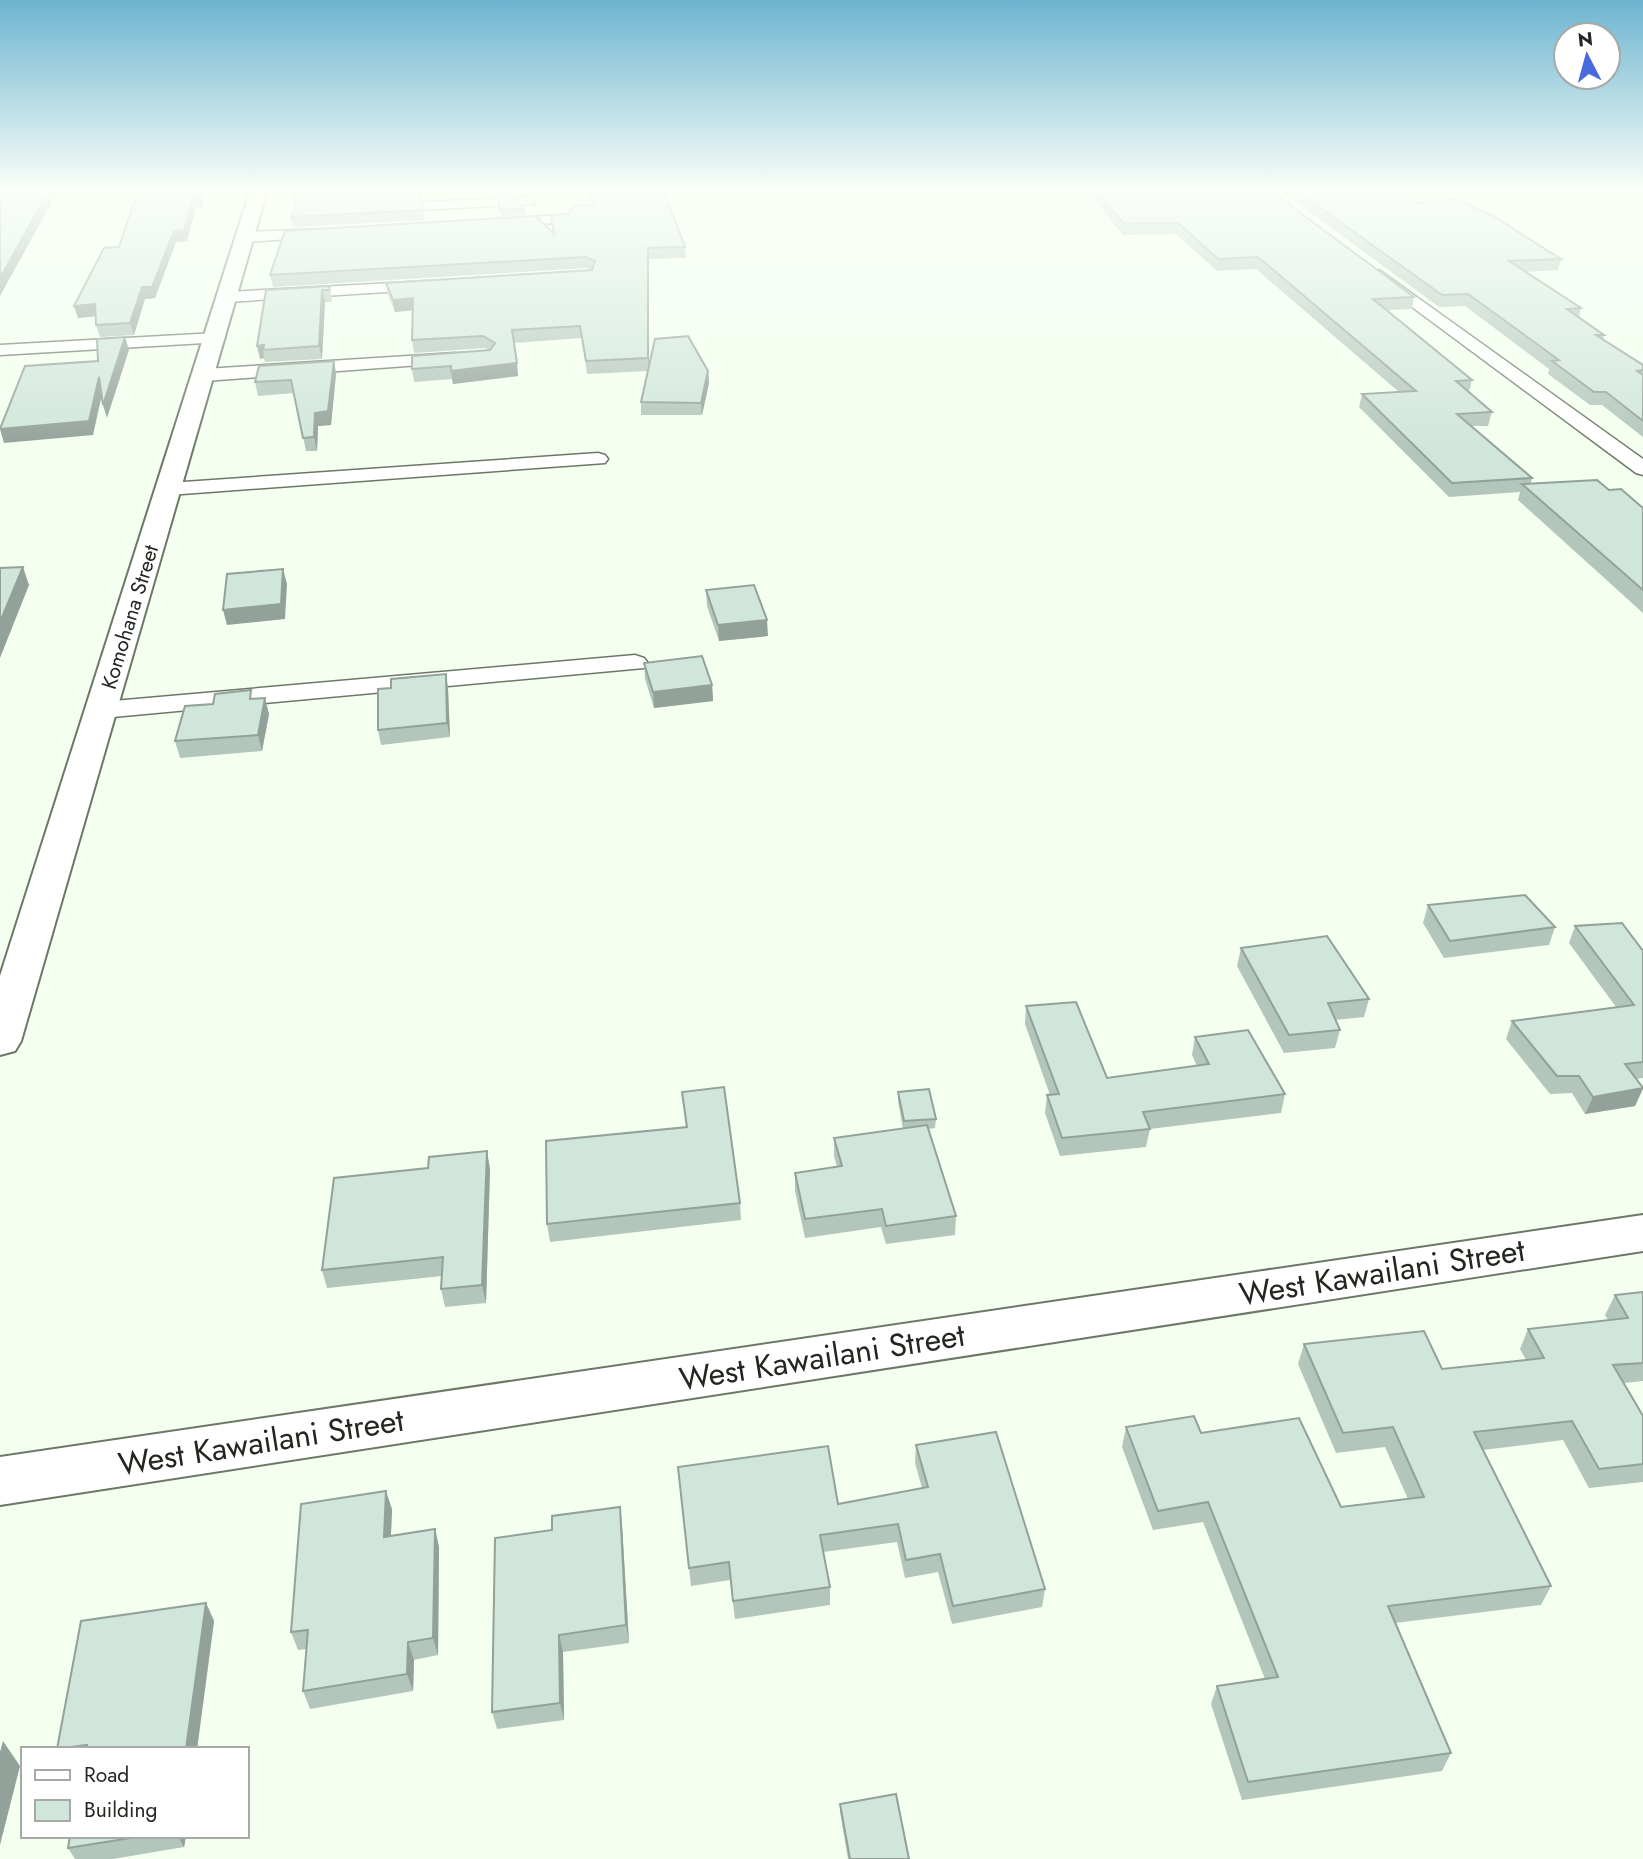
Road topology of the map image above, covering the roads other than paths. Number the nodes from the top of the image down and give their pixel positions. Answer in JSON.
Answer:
{"nodes":[{"id":1,"x":234,"y":278,"type":"edge"},
{"id":2,"x":1383,"y":278,"type":"edge"},
{"id":3,"x":449,"y":284,"type":"edge"},
{"id":4,"x":228,"y":297,"type":"junction"},
{"id":5,"x":216,"y":338,"type":"junction"},
{"id":6,"x":0,"y":350,"type":"edge"},
{"id":7,"x":472,"y":357,"type":"edge"},
{"id":8,"x":205,"y":375,"type":"junction"},
{"id":9,"x":598,"y":458,"type":"dead end"},
{"id":10,"x":1643,"y":469,"type":"edge"},
{"id":11,"x":169,"y":489,"type":"junction"},
{"id":12,"x":635,"y":663,"type":"dead end"},
{"id":13,"x":102,"y":710,"type":"junction"},
{"id":14,"x":0,"y":1041,"type":"edge"},
{"id":15,"x":1643,"y":1233,"type":"edge"},
{"id":16,"x":0,"y":1481,"type":"edge"}],
"edges":[{"from":1,"to":4,"type":"street","name":"Komohana Street"},
{"from":2,"to":10,"type":"street"},
{"from":3,"to":4,"type":"street"},
{"from":4,"to":5,"type":"street","name":"Komohana Street"},
{"from":5,"to":6,"type":"street"},
{"from":5,"to":8,"type":"street","name":"Komohana Street"},
{"from":7,"to":8,"type":"street"},
{"from":8,"to":11,"type":"street","name":"Komohana Street"},
{"from":9,"to":11,"type":"street"},
{"from":11,"to":13,"type":"street","name":"Komohana Street"},
{"from":12,"to":13,"type":"street"},
{"from":13,"to":14,"type":"street","name":"Komohana Street"},
{"from":15,"to":16,"type":"street","name":"West Kawailani Street"}]}
